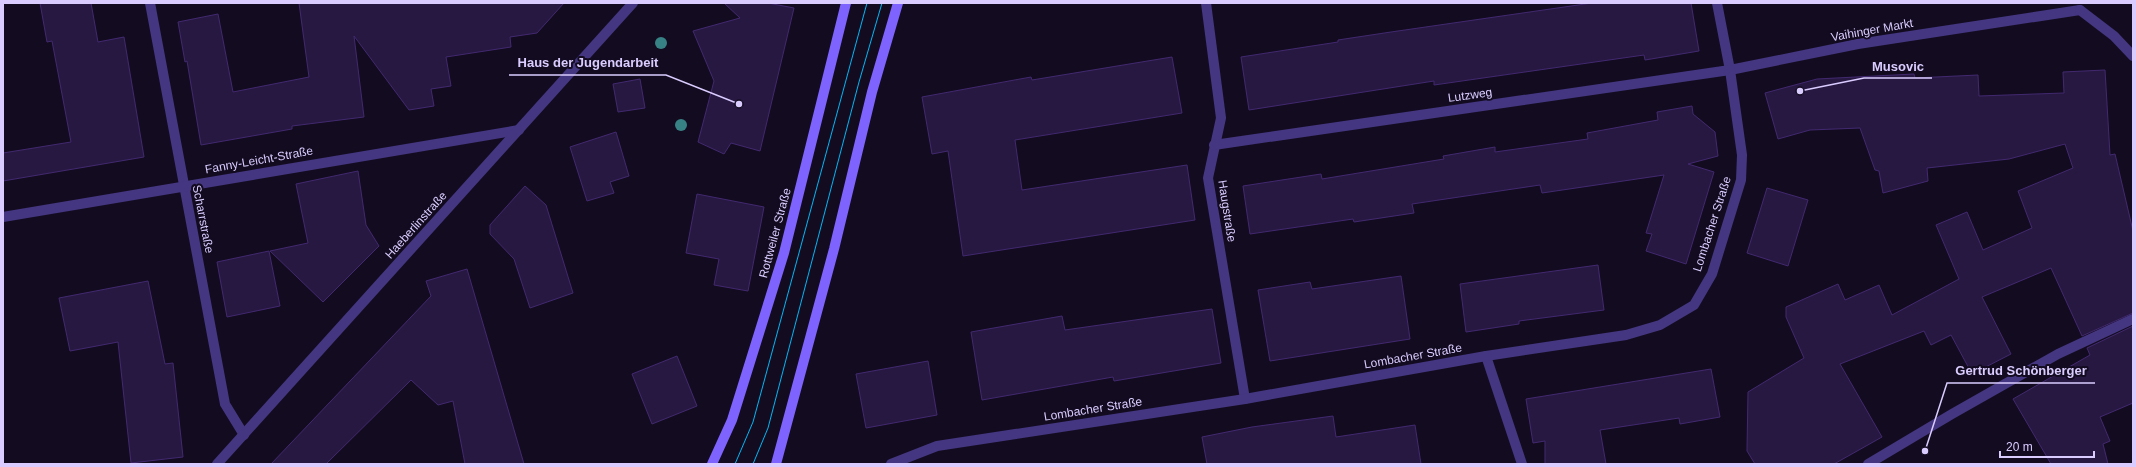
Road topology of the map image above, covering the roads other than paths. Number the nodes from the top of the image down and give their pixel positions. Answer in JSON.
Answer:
{"nodes":[{"id":1,"x":150,"y":3,"type":"edge"},
{"id":2,"x":633,"y":3,"type":"edge"},
{"id":3,"x":846,"y":3,"type":"edge"},
{"id":4,"x":898,"y":3,"type":"edge"},
{"id":5,"x":1206,"y":3,"type":"edge"},
{"id":6,"x":1717,"y":3,"type":"edge"},
{"id":7,"x":2079,"y":6,"type":"edge"},
{"id":8,"x":2133,"y":56,"type":"edge"},
{"id":9,"x":1730,"y":70,"type":"junction"},
{"id":10,"x":520,"y":130,"type":"junction"},
{"id":11,"x":1214,"y":145,"type":"junction"},
{"id":12,"x":183,"y":186,"type":"junction"},
{"id":13,"x":3,"y":217,"type":"edge"},
{"id":14,"x":2133,"y":319,"type":"edge"},
{"id":15,"x":1486,"y":356,"type":"junction"},
{"id":16,"x":1245,"y":399,"type":"junction"},
{"id":17,"x":244,"y":435,"type":"junction"},
{"id":18,"x":217,"y":464,"type":"edge"},
{"id":19,"x":712,"y":464,"type":"edge"},
{"id":20,"x":776,"y":464,"type":"edge"},
{"id":21,"x":891,"y":464,"type":"edge"},
{"id":22,"x":1522,"y":464,"type":"edge"},
{"id":23,"x":1868,"y":464,"type":"edge"}],
"edges":[{"from":1,"to":12,"type":"street","name":"Scharrstraße"},
{"from":2,"to":10,"type":"street","name":"Haeberlinstraße"},
{"from":3,"to":19,"type":"main road","name":"Rottweiler Straße"},
{"from":4,"to":20,"type":"main road"},
{"from":5,"to":11,"type":"street","name":"Haugstraße"},
{"from":6,"to":9,"type":"street"},
{"from":7,"to":8,"type":"street"},
{"from":7,"to":9,"type":"street","name":"Vaihinger Markt"},
{"from":9,"to":11,"type":"street","name":"Lutzweg"},
{"from":9,"to":15,"type":"street","name":"Lombacher Straße"},
{"from":10,"to":12,"type":"street","name":"Fanny-Leicht-Straße"},
{"from":10,"to":17,"type":"street","name":"Haeberlinstraße"},
{"from":11,"to":16,"type":"street","name":"Haugstraße"},
{"from":12,"to":13,"type":"street","name":"Fanny-Leicht-Straße"},
{"from":12,"to":17,"type":"street","name":"Scharrstraße"},
{"from":14,"to":23,"type":"street"},
{"from":15,"to":16,"type":"street","name":"Lombacher Straße"},
{"from":15,"to":22,"type":"street"},
{"from":16,"to":21,"type":"street","name":"Lombacher Straße"},
{"from":17,"to":18,"type":"street","name":"Haeberlinstraße"}]}
